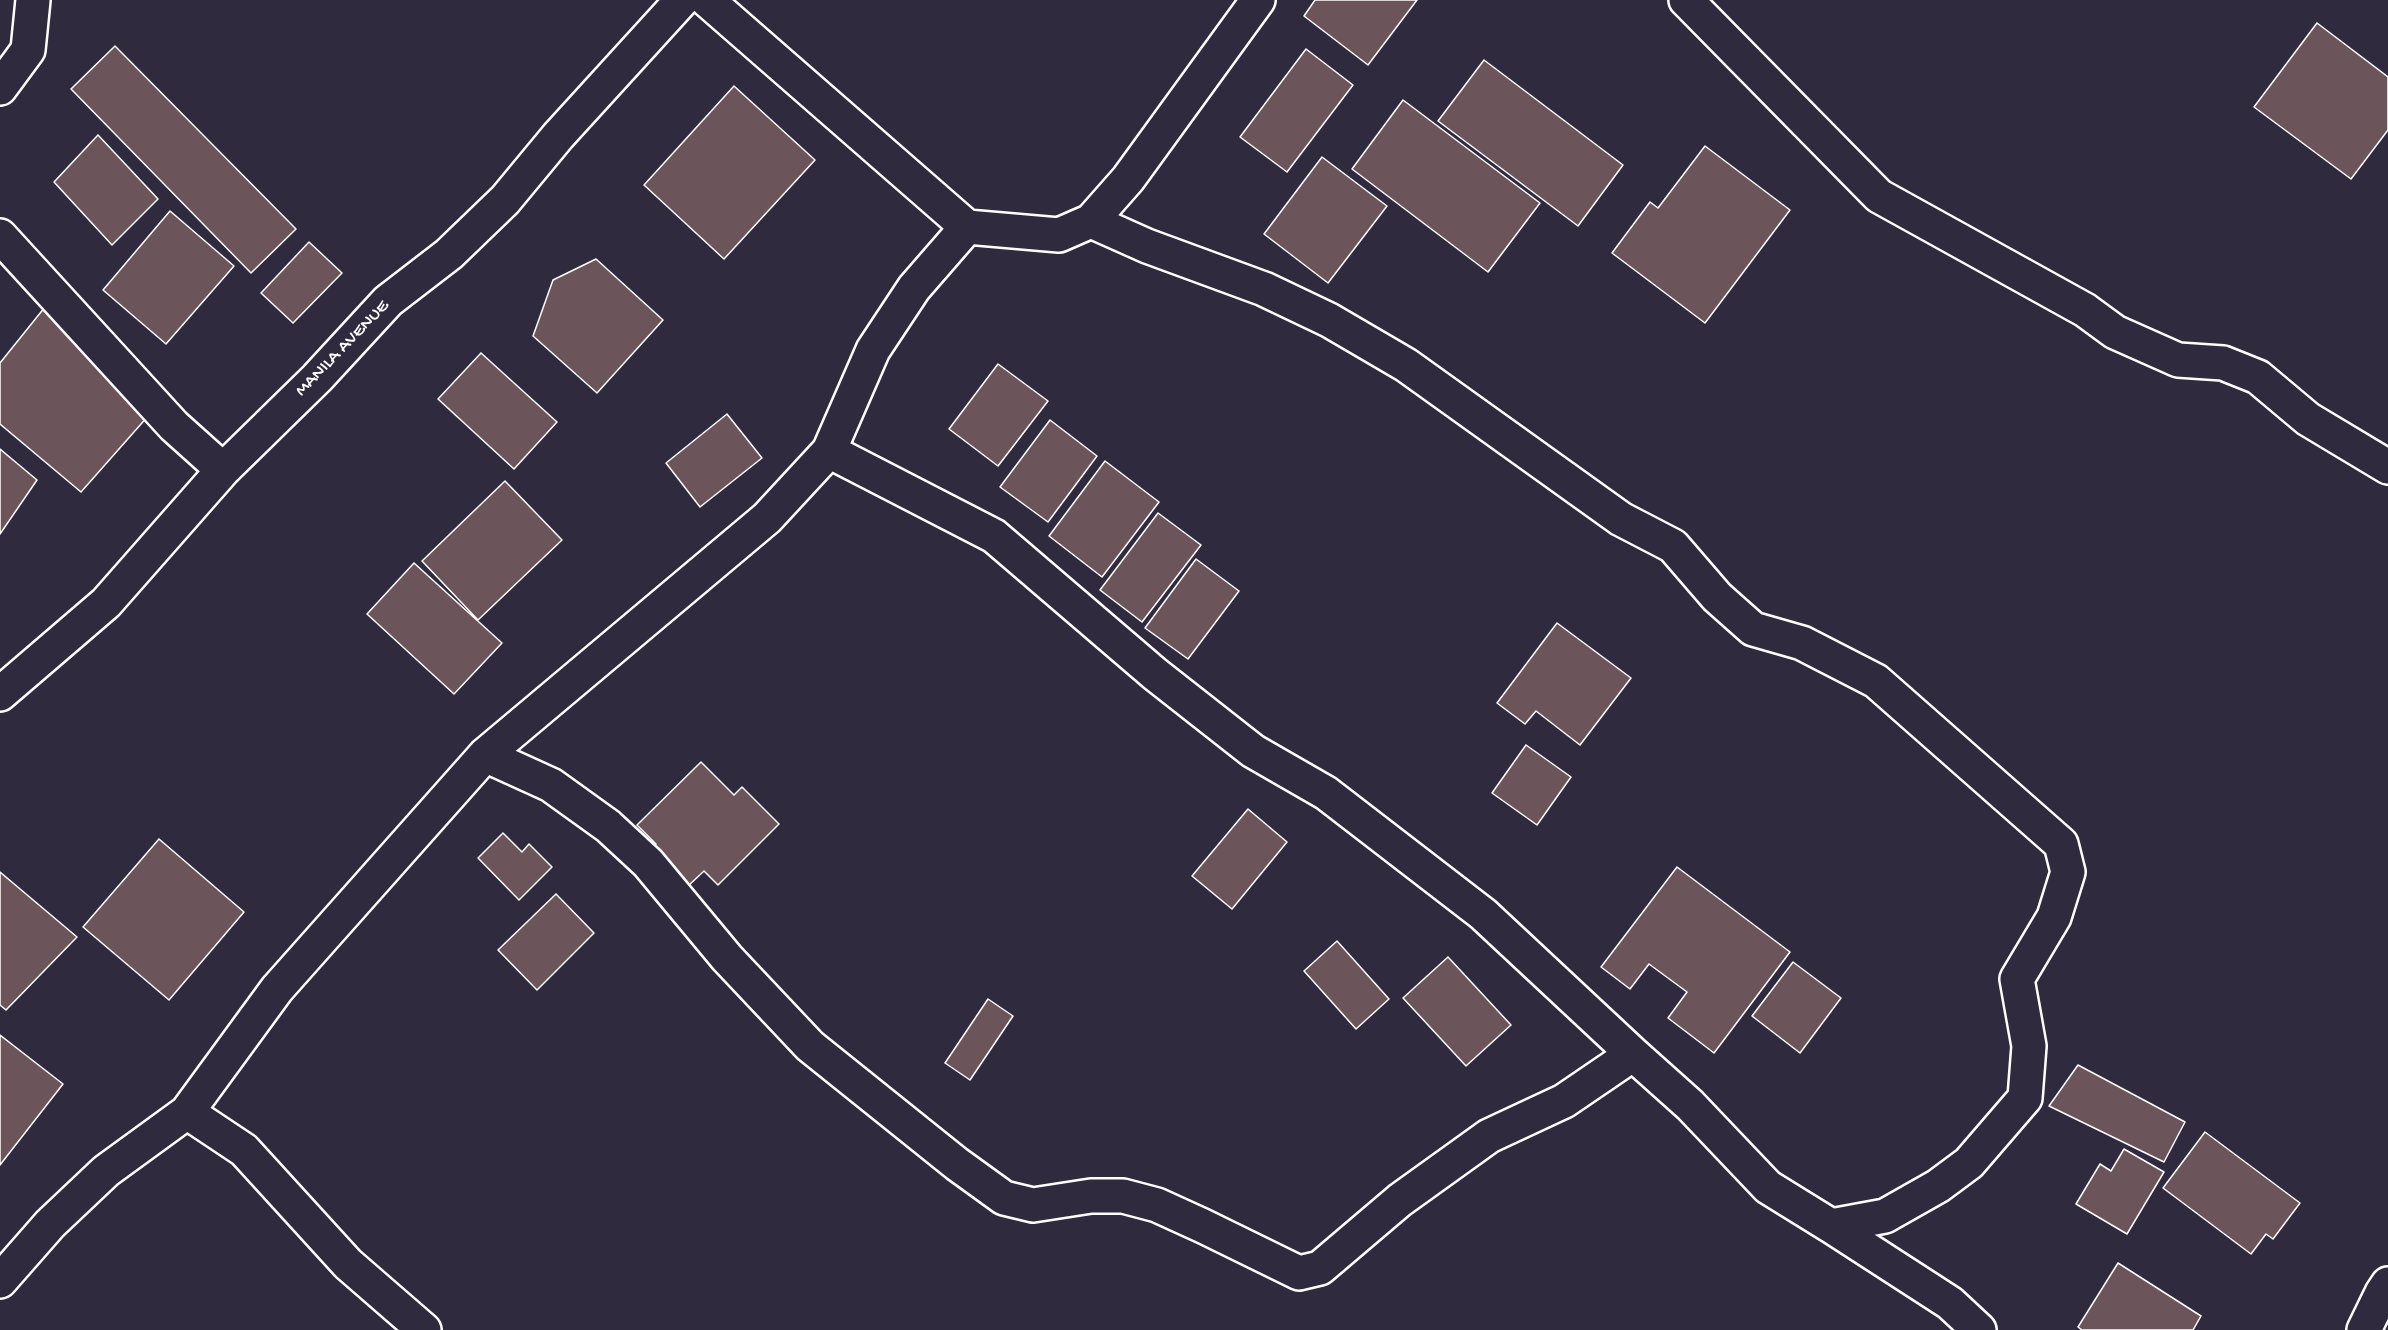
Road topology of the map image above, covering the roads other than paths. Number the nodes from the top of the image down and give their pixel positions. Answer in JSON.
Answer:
{"nodes":[{"id":1,"x":33,"y":0,"type":"edge"},
{"id":2,"x":682,"y":0,"type":"edge"},
{"id":3,"x":707,"y":0,"type":"edge"},
{"id":4,"x":1258,"y":0,"type":"edge"},
{"id":5,"x":1686,"y":0,"type":"edge"},
{"id":6,"x":0,"y":88,"type":"edge"},
{"id":7,"x":1091,"y":221,"type":"junction"},
{"id":8,"x":967,"y":227,"type":"junction"},
{"id":9,"x":0,"y":236,"type":"edge"},
{"id":10,"x":829,"y":451,"type":"junction"},
{"id":11,"x":2388,"y":467,"type":"edge"},
{"id":12,"x":223,"y":470,"type":"junction"},
{"id":13,"x":0,"y":694,"type":"edge"},
{"id":14,"x":485,"y":754,"type":"junction"},
{"id":15,"x":1633,"y":1054,"type":"junction"},
{"id":16,"x":187,"y":1112,"type":"junction"},
{"id":17,"x":1831,"y":1226,"type":"junction"},
{"id":18,"x":0,"y":1281,"type":"edge"},
{"id":19,"x":2388,"y":1284,"type":"edge"},
{"id":20,"x":424,"y":1330,"type":"edge"},
{"id":21,"x":1979,"y":1330,"type":"edge"},
{"id":22,"x":2364,"y":1330,"type":"edge"}],
"edges":[{"from":1,"to":6,"type":"street"},
{"from":2,"to":12,"type":"street","name":"MANILA AVENUE"},
{"from":3,"to":8,"type":"street"},
{"from":4,"to":7,"type":"street"},
{"from":5,"to":11,"type":"street"},
{"from":7,"to":8,"type":"street"},
{"from":7,"to":17,"type":"street"},
{"from":8,"to":10,"type":"street"},
{"from":9,"to":12,"type":"street"},
{"from":10,"to":14,"type":"street"},
{"from":10,"to":15,"type":"street"},
{"from":12,"to":13,"type":"street","name":"MANILA AVENUE"},
{"from":14,"to":15,"type":"street"},
{"from":14,"to":16,"type":"street"},
{"from":15,"to":17,"type":"street"},
{"from":16,"to":18,"type":"street"},
{"from":16,"to":20,"type":"street"},
{"from":17,"to":21,"type":"street"},
{"from":19,"to":22,"type":"street"}]}
